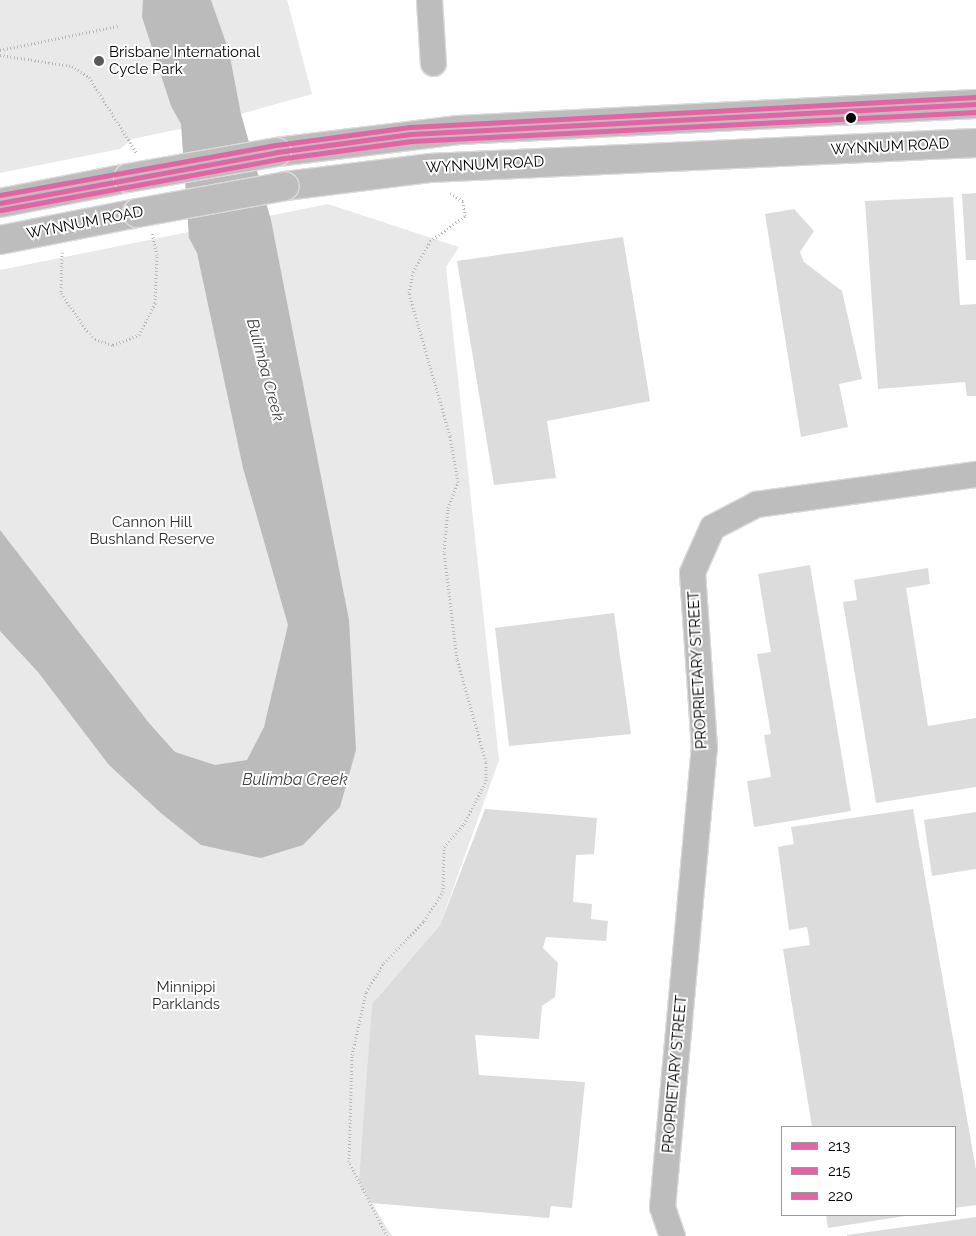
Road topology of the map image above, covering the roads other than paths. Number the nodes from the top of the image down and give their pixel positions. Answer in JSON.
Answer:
{"nodes":[{"id":1,"x":429,"y":0,"type":"edge"},
{"id":2,"x":433,"y":64,"type":"dead end"},
{"id":3,"x":976,"y":104,"type":"edge"},
{"id":4,"x":976,"y":143,"type":"edge"},
{"id":5,"x":0,"y":203,"type":"edge"},
{"id":6,"x":0,"y":240,"type":"edge"},
{"id":7,"x":976,"y":474,"type":"edge"},
{"id":8,"x":672,"y":1236,"type":"edge"}],
"edges":[{"from":1,"to":2,"type":"street"},
{"from":3,"to":5,"type":"main road","bridge":true},
{"from":4,"to":6,"type":"main road","name":"WYNNUM ROAD","bridge":true},
{"from":7,"to":8,"type":"street","name":"PROPRIETARY STREET"}]}
